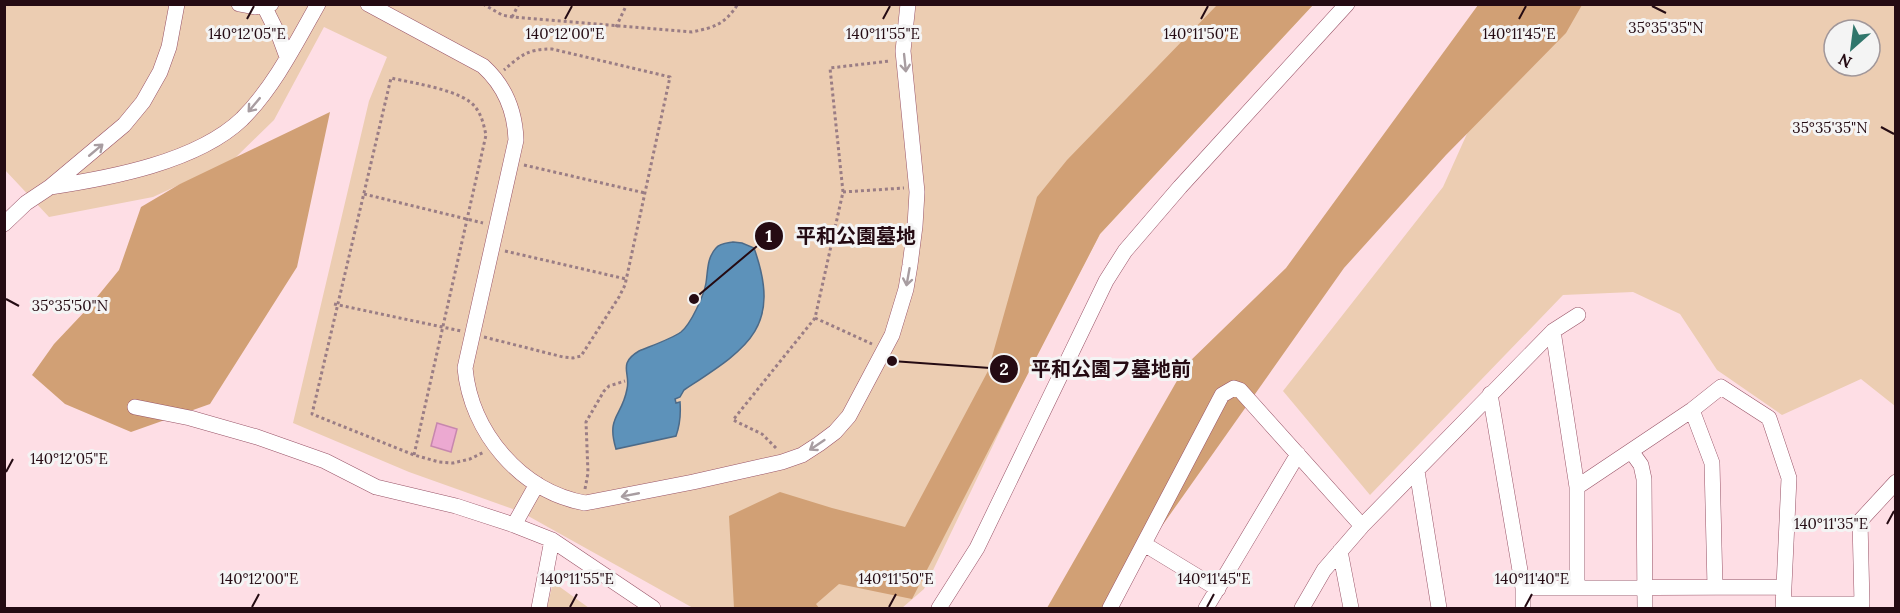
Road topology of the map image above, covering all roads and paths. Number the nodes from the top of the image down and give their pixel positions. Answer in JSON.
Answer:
{"nodes":[{"id":1,"x":177,"y":4,"type":"edge"},
{"id":2,"x":238,"y":4,"type":"edge"},
{"id":3,"x":318,"y":4,"type":"edge"},
{"id":4,"x":368,"y":4,"type":"edge"},
{"id":5,"x":483,"y":4,"type":"edge"},
{"id":6,"x":519,"y":4,"type":"edge"},
{"id":7,"x":627,"y":4,"type":"edge"},
{"id":8,"x":738,"y":4,"type":"edge"},
{"id":9,"x":908,"y":4,"type":"edge"},
{"id":10,"x":1347,"y":4,"type":"edge"},
{"id":11,"x":267,"y":5,"type":"edge"},
{"id":12,"x":512,"y":17,"type":"junction"},
{"id":13,"x":616,"y":27,"type":"junction"},
{"id":14,"x":287,"y":57,"type":"junction"},
{"id":15,"x":904,"y":60,"type":"junction"},
{"id":16,"x":495,"y":77,"type":"junction"},
{"id":17,"x":512,"y":162,"type":"junction"},
{"id":18,"x":50,"y":187,"type":"junction"},
{"id":19,"x":916,"y":187,"type":"junction"},
{"id":20,"x":843,"y":192,"type":"junction"},
{"id":21,"x":645,"y":193,"type":"junction"},
{"id":22,"x":364,"y":194,"type":"junction"},
{"id":23,"x":467,"y":219,"type":"junction"},
{"id":24,"x":4,"y":224,"type":"edge"},
{"id":25,"x":497,"y":226,"type":"junction"},
{"id":26,"x":492,"y":248,"type":"junction"},
{"id":27,"x":626,"y":279,"type":"junction"},
{"id":28,"x":334,"y":304,"type":"dead end"},
{"id":29,"x":1578,"y":315,"type":"dead end"},
{"id":30,"x":815,"y":318,"type":"junction"},
{"id":31,"x":442,"y":328,"type":"junction"},
{"id":32,"x":1553,"y":331,"type":"junction"},
{"id":33,"x":472,"y":334,"type":"junction"},
{"id":34,"x":892,"y":335,"type":"junction"},
{"id":35,"x":884,"y":350,"type":"junction"},
{"id":36,"x":873,"y":372,"type":"junction"},
{"id":37,"x":625,"y":381,"type":"dead end"},
{"id":38,"x":1490,"y":394,"type":"junction"},
{"id":39,"x":135,"y":407,"type":"dead end"},
{"id":40,"x":1692,"y":410,"type":"junction"},
{"id":41,"x":494,"y":446,"type":"junction"},
{"id":42,"x":1631,"y":451,"type":"junction"},
{"id":43,"x":414,"y":454,"type":"junction"},
{"id":44,"x":1298,"y":454,"type":"junction"},
{"id":45,"x":782,"y":462,"type":"junction"},
{"id":46,"x":1417,"y":471,"type":"junction"},
{"id":47,"x":1896,"y":482,"type":"edge"},
{"id":48,"x":537,"y":484,"type":"junction"},
{"id":49,"x":1577,"y":487,"type":"junction"},
{"id":50,"x":585,"y":502,"type":"junction"},
{"id":51,"x":514,"y":525,"type":"junction"},
{"id":52,"x":1362,"y":526,"type":"junction"},
{"id":53,"x":552,"y":540,"type":"junction"},
{"id":54,"x":1144,"y":544,"type":"junction"},
{"id":55,"x":1340,"y":551,"type":"junction"},
{"id":56,"x":1577,"y":587,"type":"junction"},
{"id":57,"x":1647,"y":587,"type":"junction"},
{"id":58,"x":1715,"y":587,"type":"junction"},
{"id":59,"x":1784,"y":587,"type":"junction"},
{"id":60,"x":1522,"y":588,"type":"junction"},
{"id":61,"x":1218,"y":589,"type":"junction"},
{"id":62,"x":1783,"y":606,"type":"edge"},
{"id":63,"x":539,"y":609,"type":"edge"},
{"id":64,"x":653,"y":609,"type":"edge"},
{"id":65,"x":939,"y":609,"type":"edge"},
{"id":66,"x":1110,"y":609,"type":"edge"},
{"id":67,"x":1206,"y":609,"type":"edge"},
{"id":68,"x":1302,"y":609,"type":"edge"},
{"id":69,"x":1351,"y":609,"type":"edge"},
{"id":70,"x":1439,"y":609,"type":"edge"},
{"id":71,"x":1523,"y":609,"type":"edge"},
{"id":72,"x":1645,"y":609,"type":"edge"}],
"edges":[{"from":18,"to":1,"type":"street","one_way":true},
{"from":2,"to":11,"type":"street"},
{"from":3,"to":14,"type":"street"},
{"from":4,"to":16,"type":"street"},
{"from":5,"to":12,"type":"path"},
{"from":6,"to":12,"type":"path"},
{"from":7,"to":13,"type":"path"},
{"from":8,"to":13,"type":"path"},
{"from":9,"to":15,"type":"street"},
{"from":10,"to":65,"type":"street"},
{"from":11,"to":14,"type":"street"},
{"from":12,"to":13,"type":"path"},
{"from":14,"to":18,"type":"street","one_way":true},
{"from":15,"to":19,"type":"street","one_way":true},
{"from":15,"to":20,"type":"path"},
{"from":16,"to":17,"type":"street"},
{"from":16,"to":21,"type":"path"},
{"from":17,"to":21,"type":"path"},
{"from":17,"to":25,"type":"street"},
{"from":18,"to":24,"type":"street"},
{"from":19,"to":20,"type":"path"},
{"from":19,"to":34,"type":"street","one_way":true},
{"from":20,"to":30,"type":"path"},
{"from":21,"to":27,"type":"path"},
{"from":22,"to":23,"type":"path"},
{"from":22,"to":23,"type":"path"},
{"from":22,"to":43,"type":"path"},
{"from":23,"to":25,"type":"path"},
{"from":23,"to":31,"type":"path"},
{"from":25,"to":26,"type":"street"},
{"from":26,"to":27,"type":"path"},
{"from":26,"to":33,"type":"street"},
{"from":27,"to":33,"type":"path"},
{"from":28,"to":31,"type":"path"},
{"from":29,"to":32,"type":"street"},
{"from":30,"to":35,"type":"path"},
{"from":30,"to":45,"type":"path"},
{"from":31,"to":33,"type":"path"},
{"from":31,"to":43,"type":"path"},
{"from":32,"to":38,"type":"street"},
{"from":32,"to":49,"type":"street"},
{"from":33,"to":41,"type":"street"},
{"from":34,"to":35,"type":"street"},
{"from":34,"to":36,"type":"street"},
{"from":35,"to":36,"type":"street"},
{"from":36,"to":45,"type":"street","one_way":true},
{"from":37,"to":50,"type":"path"},
{"from":38,"to":46,"type":"street"},
{"from":38,"to":60,"type":"street"},
{"from":39,"to":51,"type":"street"},
{"from":40,"to":42,"type":"street"},
{"from":40,"to":58,"type":"street"},
{"from":40,"to":59,"type":"street"},
{"from":41,"to":43,"type":"path"},
{"from":41,"to":48,"type":"street"},
{"from":42,"to":49,"type":"street"},
{"from":42,"to":57,"type":"street"},
{"from":44,"to":52,"type":"street"},
{"from":44,"to":54,"type":"street"},
{"from":44,"to":61,"type":"street"},
{"from":45,"to":50,"type":"street","one_way":true},
{"from":46,"to":52,"type":"street"},
{"from":46,"to":70,"type":"street"},
{"from":47,"to":62,"type":"street"},
{"from":48,"to":50,"type":"street"},
{"from":48,"to":51,"type":"street"},
{"from":49,"to":56,"type":"street"},
{"from":51,"to":53,"type":"street"},
{"from":52,"to":55,"type":"street"},
{"from":53,"to":63,"type":"street"},
{"from":53,"to":64,"type":"street"},
{"from":54,"to":61,"type":"street"},
{"from":54,"to":66,"type":"street"},
{"from":55,"to":68,"type":"street"},
{"from":55,"to":69,"type":"street"},
{"from":56,"to":57,"type":"street"},
{"from":56,"to":60,"type":"street"},
{"from":57,"to":58,"type":"street"},
{"from":57,"to":72,"type":"street"},
{"from":58,"to":59,"type":"street"},
{"from":59,"to":62,"type":"street"},
{"from":60,"to":71,"type":"street"},
{"from":61,"to":67,"type":"street"}]}
